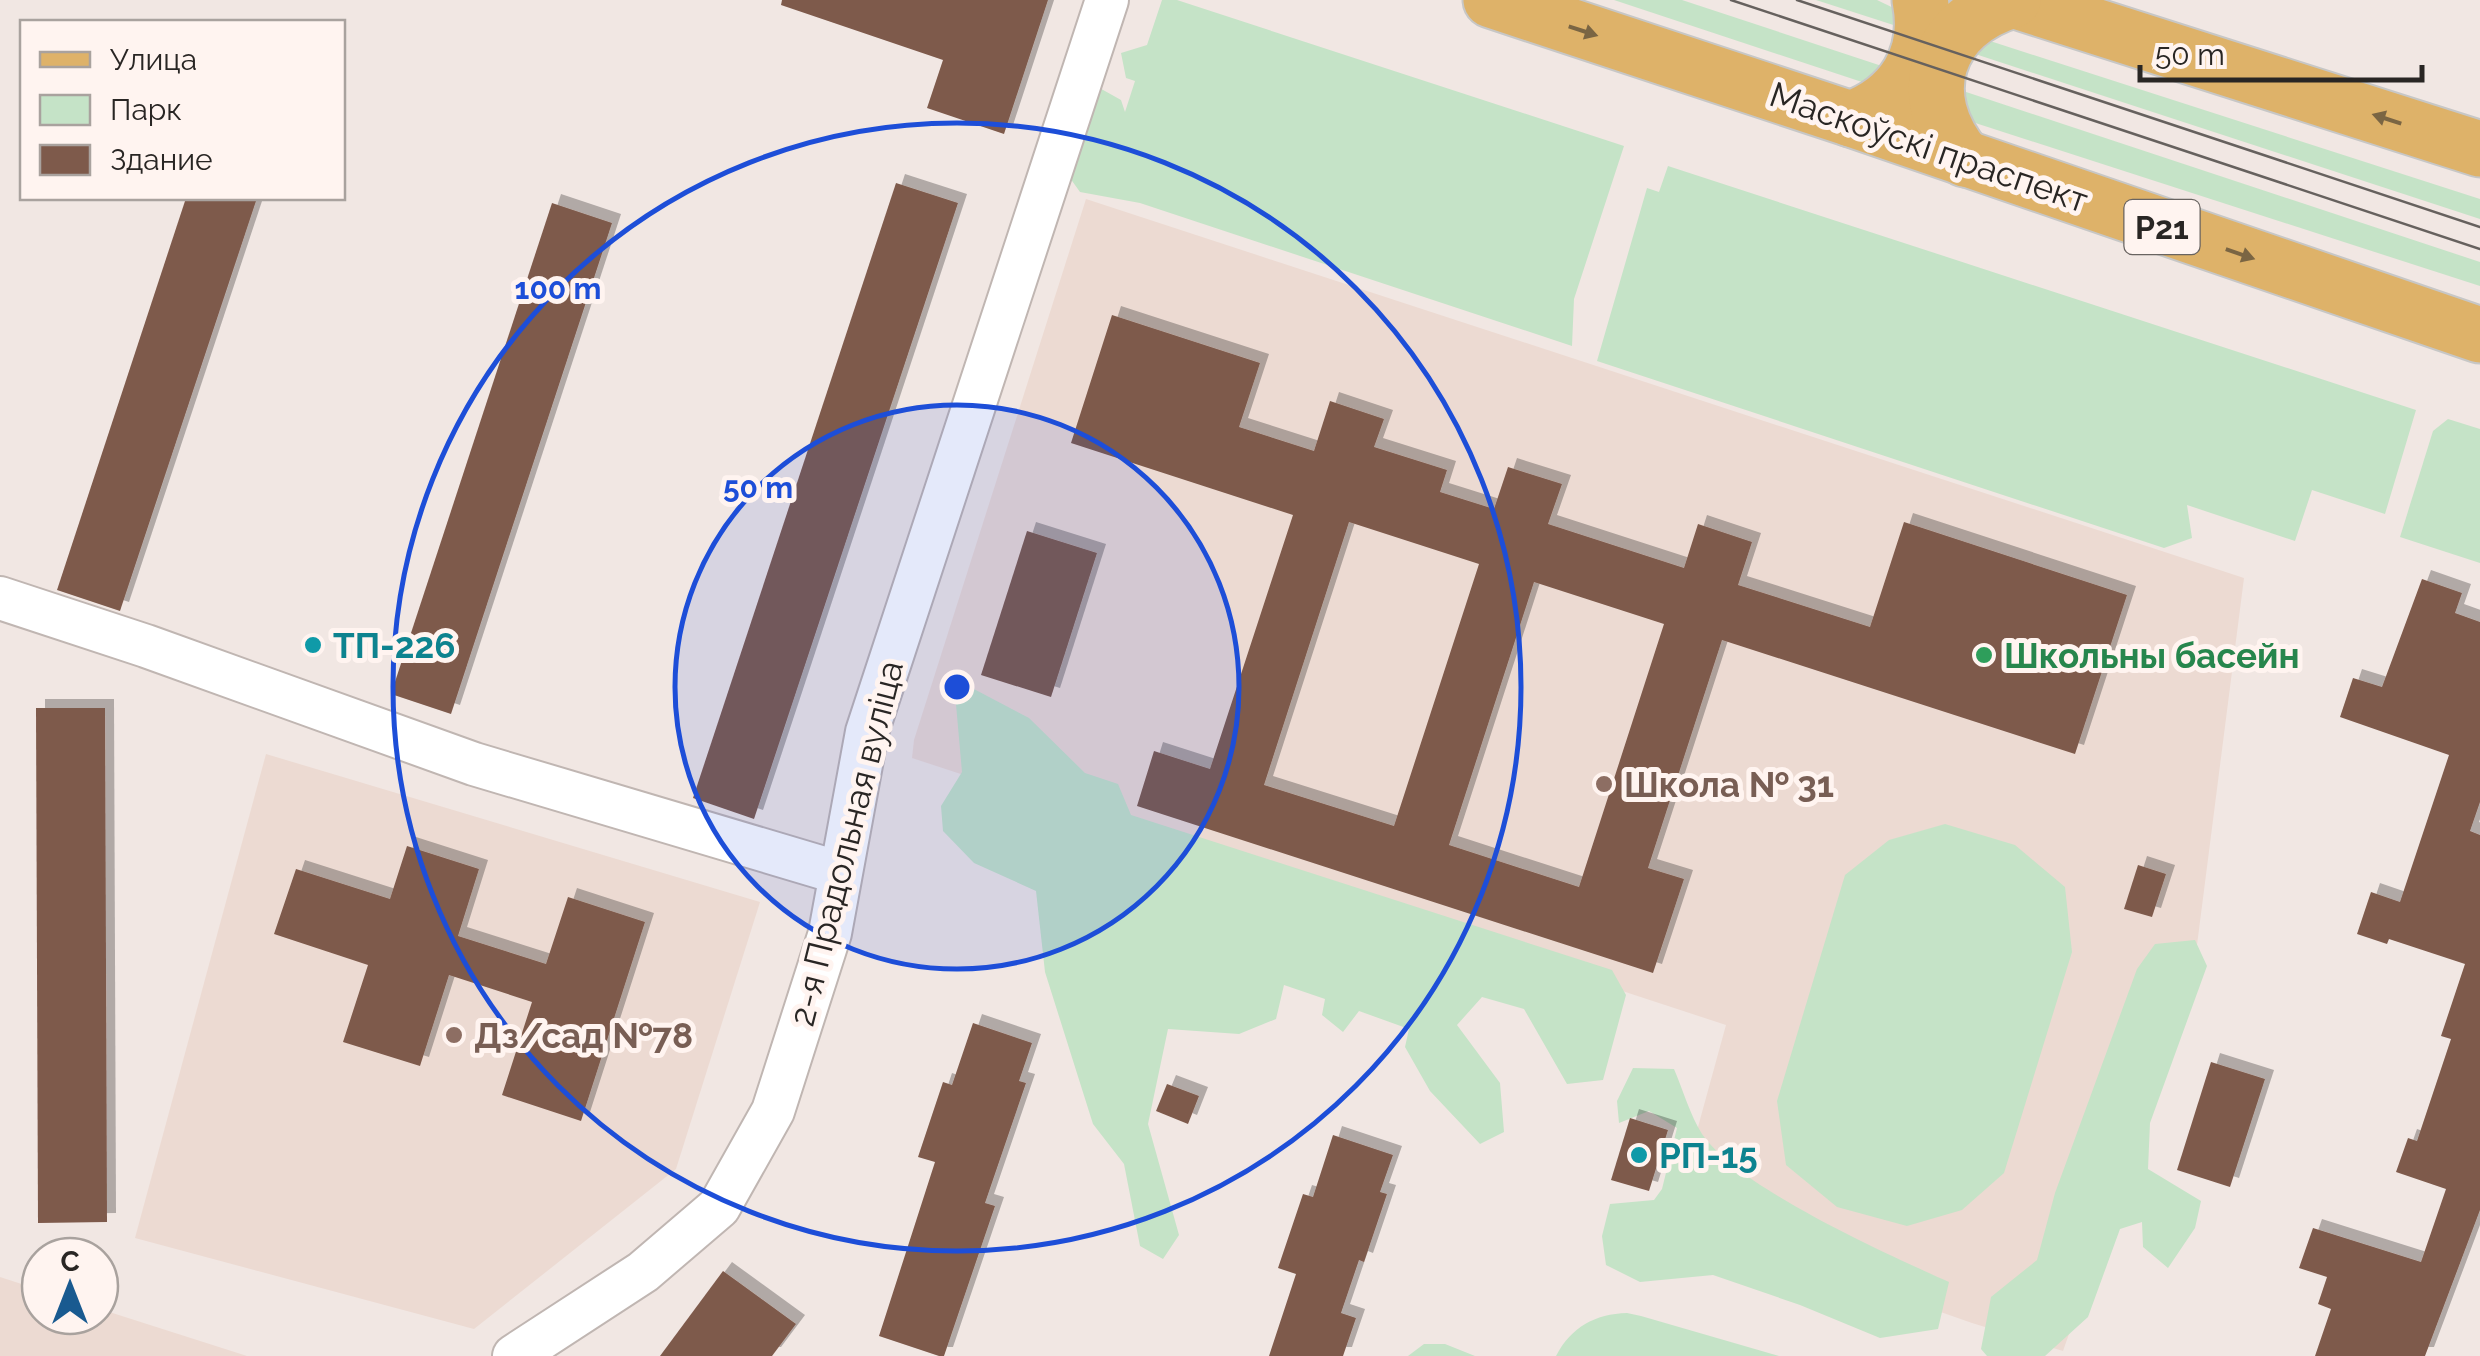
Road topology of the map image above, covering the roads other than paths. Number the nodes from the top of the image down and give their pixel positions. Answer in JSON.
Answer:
{"nodes":[{"id":1,"x":1106,"y":0,"type":"edge"},
{"id":2,"x":1491,"y":0,"type":"edge"},
{"id":3,"x":1920,"y":0,"type":"edge"},
{"id":4,"x":2013,"y":0,"type":"edge"},
{"id":5,"x":1850,"y":119,"type":"junction"},
{"id":6,"x":2480,"y":149,"type":"edge"},
{"id":7,"x":1965,"y":159,"type":"junction"},
{"id":8,"x":2480,"y":335,"type":"edge"},
{"id":9,"x":0,"y":598,"type":"edge"},
{"id":10,"x":840,"y":874,"type":"junction"},
{"id":11,"x":514,"y":1356,"type":"edge"}],
"edges":[{"from":1,"to":10,"type":"street","name":"2-я Прадольная вуліца"},
{"from":2,"to":5,"type":"main road","name":"Маскоўскі праспект","number":"Р21","one_way":true},
{"from":3,"to":5,"type":"main road"},
{"from":6,"to":4,"type":"main road","one_way":true},
{"from":4,"to":7,"type":"main road"},
{"from":5,"to":7,"type":"main road","name":"Маскоўскі праспект","number":"Р21"},
{"from":7,"to":8,"type":"main road","name":"Маскоўскі праспект","number":"Р21","one_way":true},
{"from":9,"to":10,"type":"street"},
{"from":10,"to":11,"type":"street","name":"2-я Прадольная вуліца"}]}
